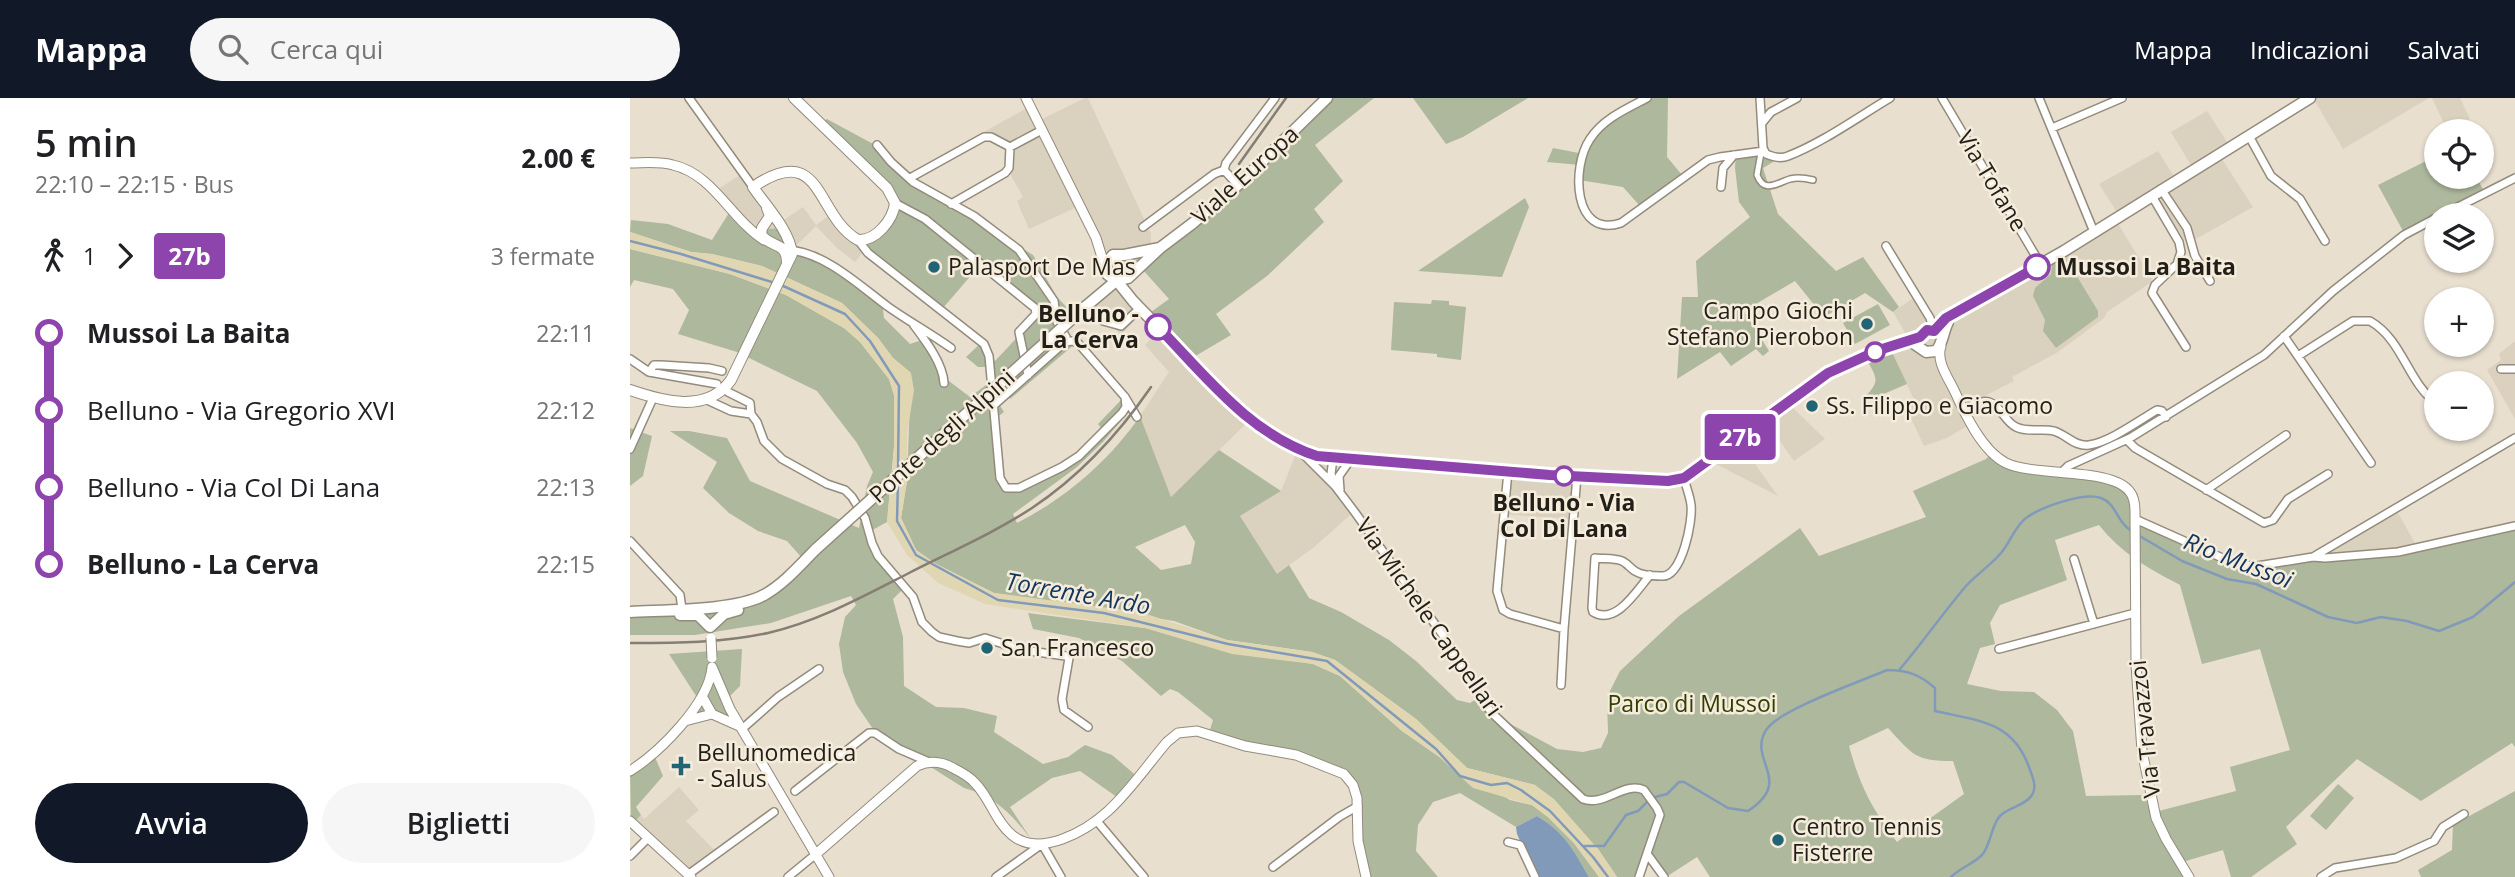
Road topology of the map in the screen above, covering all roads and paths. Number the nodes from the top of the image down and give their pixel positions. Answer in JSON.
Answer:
{"nodes":[{"id":1,"x":689,"y":98,"type":"edge"},
{"id":2,"x":794,"y":98,"type":"edge"},
{"id":3,"x":1026,"y":98,"type":"edge"},
{"id":4,"x":1275,"y":98,"type":"edge"},
{"id":5,"x":1327,"y":98,"type":"edge"},
{"id":6,"x":1647,"y":98,"type":"edge"},
{"id":7,"x":1760,"y":98,"type":"edge"},
{"id":8,"x":1797,"y":98,"type":"edge"},
{"id":9,"x":1890,"y":98,"type":"edge"},
{"id":10,"x":1942,"y":98,"type":"edge"},
{"id":11,"x":2039,"y":98,"type":"edge"},
{"id":12,"x":2122,"y":98,"type":"edge"},
{"id":13,"x":2310,"y":98,"type":"edge"},
{"id":14,"x":1761,"y":123,"type":"junction"},
{"id":15,"x":2052,"y":128,"type":"junction"},
{"id":16,"x":1042,"y":130,"type":"junction"},
{"id":17,"x":2249,"y":136,"type":"junction"},
{"id":18,"x":877,"y":145,"type":"dead end"},
{"id":19,"x":1010,"y":147,"type":"junction"},
{"id":20,"x":1763,"y":152,"type":"junction"},
{"id":21,"x":1734,"y":155,"type":"junction"},
{"id":22,"x":630,"y":163,"type":"edge"},
{"id":23,"x":1224,"y":170,"type":"junction"},
{"id":24,"x":910,"y":178,"type":"junction"},
{"id":25,"x":2515,"y":178,"type":"edge"},
{"id":26,"x":1813,"y":180,"type":"dead end"},
{"id":27,"x":1238,"y":185,"type":"junction"},
{"id":28,"x":753,"y":187,"type":"junction"},
{"id":29,"x":1721,"y":187,"type":"dead end"},
{"id":30,"x":2157,"y":192,"type":"junction"},
{"id":31,"x":895,"y":203,"type":"junction"},
{"id":32,"x":2466,"y":203,"type":"edge"},
{"id":33,"x":951,"y":204,"type":"junction"},
{"id":34,"x":743,"y":222,"type":"junction"},
{"id":35,"x":769,"y":223,"type":"junction"},
{"id":36,"x":2424,"y":225,"type":"edge"},
{"id":37,"x":1143,"y":227,"type":"dead end"},
{"id":38,"x":2094,"y":232,"type":"junction"},
{"id":39,"x":783,"y":233,"type":"junction"},
{"id":40,"x":1096,"y":238,"type":"junction"},
{"id":41,"x":858,"y":240,"type":"junction"},
{"id":42,"x":769,"y":241,"type":"junction"},
{"id":43,"x":2325,"y":241,"type":"dead end"},
{"id":44,"x":1886,"y":246,"type":"dead end"},
{"id":45,"x":1160,"y":248,"type":"junction"},
{"id":46,"x":788,"y":250,"type":"junction"},
{"id":47,"x":1121,"y":255,"type":"junction"},
{"id":48,"x":2041,"y":264,"type":"junction"},
{"id":49,"x":1105,"y":270,"type":"junction"},
{"id":50,"x":1123,"y":278,"type":"junction"},
{"id":51,"x":2210,"y":281,"type":"dead end"},
{"id":52,"x":1099,"y":295,"type":"junction"},
{"id":53,"x":1134,"y":302,"type":"junction"},
{"id":54,"x":908,"y":319,"type":"junction"},
{"id":55,"x":1103,"y":321,"type":"dead end"},
{"id":56,"x":2284,"y":336,"type":"junction"},
{"id":57,"x":1932,"y":339,"type":"junction"},
{"id":58,"x":1065,"y":342,"type":"junction"},
{"id":59,"x":2186,"y":347,"type":"dead end"},
{"id":60,"x":951,"y":348,"type":"dead end"},
{"id":61,"x":2298,"y":356,"type":"junction"},
{"id":62,"x":630,"y":359,"type":"edge"},
{"id":63,"x":2501,"y":369,"type":"dead end"},
{"id":64,"x":2515,"y":369,"type":"edge"},
{"id":65,"x":722,"y":371,"type":"dead end"},
{"id":66,"x":649,"y":372,"type":"junction"},
{"id":67,"x":1028,"y":375,"type":"junction"},
{"id":68,"x":944,"y":383,"type":"dead end"},
{"id":69,"x":717,"y":384,"type":"dead end"},
{"id":70,"x":630,"y":390,"type":"edge"},
{"id":71,"x":2424,"y":390,"type":"edge"},
{"id":72,"x":728,"y":392,"type":"dead end"},
{"id":73,"x":1125,"y":397,"type":"junction"},
{"id":74,"x":653,"y":398,"type":"junction"},
{"id":75,"x":705,"y":399,"type":"junction"},
{"id":76,"x":993,"y":406,"type":"junction"},
{"id":77,"x":1963,"y":410,"type":"junction"},
{"id":78,"x":751,"y":414,"type":"junction"},
{"id":79,"x":2166,"y":417,"type":"junction"},
{"id":80,"x":1137,"y":418,"type":"dead end"},
{"id":81,"x":2286,"y":435,"type":"dead end"},
{"id":82,"x":2515,"y":438,"type":"edge"},
{"id":83,"x":2126,"y":440,"type":"junction"},
{"id":84,"x":630,"y":449,"type":"edge"},
{"id":85,"x":1299,"y":449,"type":"junction"},
{"id":86,"x":1335,"y":458,"type":"junction"},
{"id":87,"x":1352,"y":459,"type":"junction"},
{"id":88,"x":2371,"y":463,"type":"dead end"},
{"id":89,"x":1508,"y":471,"type":"junction"},
{"id":90,"x":2061,"y":473,"type":"junction"},
{"id":91,"x":2328,"y":474,"type":"dead end"},
{"id":92,"x":1577,"y":476,"type":"junction"},
{"id":93,"x":1684,"y":478,"type":"junction"},
{"id":94,"x":1337,"y":484,"type":"junction"},
{"id":95,"x":2206,"y":490,"type":"junction"},
{"id":96,"x":2135,"y":522,"type":"junction"},
{"id":97,"x":2515,"y":526,"type":"edge"},
{"id":98,"x":630,"y":541,"type":"edge"},
{"id":99,"x":2313,"y":556,"type":"junction"},
{"id":100,"x":2074,"y":559,"type":"dead end"},
{"id":101,"x":1650,"y":575,"type":"junction"},
{"id":102,"x":777,"y":586,"type":"junction"},
{"id":103,"x":710,"y":606,"type":"junction"},
{"id":104,"x":682,"y":608,"type":"junction"},
{"id":105,"x":2135,"y":613,"type":"junction"},
{"id":106,"x":630,"y":615,"type":"edge"},
{"id":107,"x":2094,"y":624,"type":"junction"},
{"id":108,"x":1564,"y":629,"type":"junction"},
{"id":109,"x":710,"y":630,"type":"junction"},
{"id":110,"x":1999,"y":649,"type":"dead end"},
{"id":111,"x":712,"y":663,"type":"junction"},
{"id":112,"x":819,"y":669,"type":"dead end"},
{"id":113,"x":1561,"y":685,"type":"dead end"},
{"id":114,"x":702,"y":694,"type":"junction"},
{"id":115,"x":724,"y":699,"type":"junction"},
{"id":116,"x":712,"y":714,"type":"junction"},
{"id":117,"x":683,"y":721,"type":"junction"},
{"id":118,"x":741,"y":727,"type":"junction"},
{"id":119,"x":1088,"y":727,"type":"dead end"},
{"id":120,"x":930,"y":762,"type":"junction"},
{"id":121,"x":630,"y":771,"type":"edge"},
{"id":122,"x":795,"y":791,"type":"dead end"},
{"id":123,"x":1358,"y":806,"type":"junction"},
{"id":124,"x":774,"y":812,"type":"dead end"},
{"id":125,"x":2464,"y":814,"type":"dead end"},
{"id":126,"x":1096,"y":820,"type":"junction"},
{"id":127,"x":630,"y":821,"type":"edge"},
{"id":128,"x":648,"y":838,"type":"junction"},
{"id":129,"x":1508,"y":842,"type":"dead end"},
{"id":130,"x":1042,"y":844,"type":"junction"},
{"id":131,"x":816,"y":854,"type":"junction"},
{"id":132,"x":1648,"y":855,"type":"junction"},
{"id":133,"x":630,"y":856,"type":"edge"},
{"id":134,"x":1273,"y":867,"type":"dead end"},
{"id":135,"x":690,"y":875,"type":"edge"},
{"id":136,"x":788,"y":877,"type":"edge"},
{"id":137,"x":829,"y":877,"type":"edge"},
{"id":138,"x":996,"y":877,"type":"edge"},
{"id":139,"x":1061,"y":877,"type":"edge"},
{"id":140,"x":1144,"y":877,"type":"edge"},
{"id":141,"x":1366,"y":877,"type":"edge"},
{"id":142,"x":1535,"y":877,"type":"edge"},
{"id":143,"x":1639,"y":877,"type":"edge"},
{"id":144,"x":1664,"y":877,"type":"edge"},
{"id":145,"x":2189,"y":877,"type":"edge"},
{"id":146,"x":2321,"y":877,"type":"edge"}],
"edges":[{"from":1,"to":28,"type":"street"},
{"from":2,"to":31,"type":"main road"},
{"from":3,"to":16,"type":"street"},
{"from":4,"to":23,"type":"street"},
{"from":5,"to":27,"type":"main road","name":"Viale Europa"},
{"from":6,"to":21,"type":"street"},
{"from":7,"to":14,"type":"street"},
{"from":8,"to":14,"type":"street"},
{"from":9,"to":20,"type":"street"},
{"from":10,"to":48,"type":"street","name":"Via Tofane"},
{"from":11,"to":15,"type":"street"},
{"from":12,"to":15,"type":"street"},
{"from":13,"to":17,"type":"main road"},
{"from":14,"to":20,"type":"street"},
{"from":15,"to":38,"type":"street"},
{"from":16,"to":19,"type":"street"},
{"from":16,"to":40,"type":"street"},
{"from":17,"to":30,"type":"main road"},
{"from":17,"to":43,"type":"street"},
{"from":18,"to":24,"type":"street"},
{"from":19,"to":24,"type":"street"},
{"from":19,"to":33,"type":"street"},
{"from":20,"to":21,"type":"street"},
{"from":20,"to":26,"type":"street"},
{"from":21,"to":29,"type":"street"},
{"from":22,"to":34,"type":"street"},
{"from":23,"to":27,"type":"street"},
{"from":23,"to":37,"type":"street"},
{"from":24,"to":33,"type":"street"},
{"from":25,"to":32,"type":"street"},
{"from":27,"to":45,"type":"main road","name":"Viale Europa"},
{"from":28,"to":35,"type":"main road"},
{"from":28,"to":41,"type":"main road"},
{"from":30,"to":38,"type":"main road"},
{"from":30,"to":51,"type":"street"},
{"from":30,"to":59,"type":"street"},
{"from":31,"to":41,"type":"main road"},
{"from":31,"to":67,"type":"street"},
{"from":33,"to":58,"type":"street"},
{"from":34,"to":35,"type":"street"},
{"from":34,"to":42,"type":"street"},
{"from":35,"to":39,"type":"main road"},
{"from":35,"to":42,"type":"main road"},
{"from":36,"to":56,"type":"street"},
{"from":38,"to":48,"type":"main road"},
{"from":39,"to":42,"type":"main road"},
{"from":39,"to":46,"type":"main road"},
{"from":40,"to":47,"type":"street"},
{"from":40,"to":49,"type":"street"},
{"from":41,"to":76,"type":"street"},
{"from":42,"to":46,"type":"main road"},
{"from":44,"to":57,"type":"street"},
{"from":45,"to":47,"type":"main road","name":"Viale Europa"},
{"from":45,"to":50,"type":"main road","name":"Viale Europa"},
{"from":46,"to":54,"type":"street"},
{"from":46,"to":75,"type":"main road"},
{"from":47,"to":49,"type":"main road"},
{"from":47,"to":50,"type":"main road"},
{"from":48,"to":57,"type":"main road"},
{"from":49,"to":50,"type":"main road"},
{"from":49,"to":52,"type":"main road"},
{"from":50,"to":52,"type":"main road","name":"Ponte degli Alpini"},
{"from":50,"to":53,"type":"main road"},
{"from":52,"to":53,"type":"main road"},
{"from":52,"to":102,"type":"main road","name":"Ponte degli Alpini","bridge":true},
{"from":53,"to":55,"type":"street"},
{"from":53,"to":85,"type":"main road"},
{"from":54,"to":60,"type":"street"},
{"from":54,"to":68,"type":"street"},
{"from":56,"to":61,"type":"street"},
{"from":56,"to":79,"type":"street"},
{"from":57,"to":77,"type":"street","name":"Via Travazzoi"},
{"from":57,"to":93,"type":"main road"},
{"from":58,"to":67,"type":"street"},
{"from":58,"to":73,"type":"street"},
{"from":61,"to":71,"type":"street"},
{"from":61,"to":88,"type":"street"},
{"from":62,"to":66,"type":"street"},
{"from":63,"to":64,"type":"street"},
{"from":65,"to":66,"type":"street"},
{"from":66,"to":69,"type":"street"},
{"from":67,"to":76,"type":"street"},
{"from":70,"to":74,"type":"main road"},
{"from":72,"to":78,"type":"street"},
{"from":73,"to":76,"type":"street"},
{"from":73,"to":80,"type":"street"},
{"from":74,"to":75,"type":"main road"},
{"from":74,"to":84,"type":"street"},
{"from":75,"to":78,"type":"street"},
{"from":77,"to":79,"type":"street"},
{"from":77,"to":90,"type":"street","name":"Via Travazzoi"},
{"from":78,"to":119,"type":"street"},
{"from":79,"to":83,"type":"street"},
{"from":81,"to":95,"type":"street"},
{"from":82,"to":99,"type":"street"},
{"from":83,"to":90,"type":"street"},
{"from":83,"to":95,"type":"street"},
{"from":85,"to":86,"type":"main road"},
{"from":85,"to":94,"type":"street","name":"Via Michele Cappellari"},
{"from":86,"to":87,"type":"main road"},
{"from":86,"to":94,"type":"street","name":"Via Michele Cappellari"},
{"from":87,"to":89,"type":"main road"},
{"from":87,"to":94,"type":"street"},
{"from":89,"to":92,"type":"main road"},
{"from":89,"to":108,"type":"street"},
{"from":90,"to":96,"type":"street","name":"Via Travazzoi"},
{"from":91,"to":95,"type":"street"},
{"from":92,"to":93,"type":"main road"},
{"from":92,"to":108,"type":"street"},
{"from":93,"to":101,"type":"street"},
{"from":94,"to":132,"type":"street","name":"Via Michele Cappellari"},
{"from":96,"to":99,"type":"street"},
{"from":96,"to":105,"type":"street","name":"Via Travazzoi"},
{"from":97,"to":99,"type":"street"},
{"from":98,"to":104,"type":"street"},
{"from":100,"to":107,"type":"street"},
{"from":101,"to":101,"type":"street"},
{"from":102,"to":103,"type":"main road"},
{"from":102,"to":109,"type":"main road"},
{"from":103,"to":104,"type":"main road"},
{"from":103,"to":109,"type":"street"},
{"from":104,"to":106,"type":"main road"},
{"from":105,"to":107,"type":"street"},
{"from":105,"to":145,"type":"street","name":"Via Travazzoi"},
{"from":106,"to":109,"type":"main road"},
{"from":107,"to":110,"type":"street"},
{"from":108,"to":113,"type":"street"},
{"from":109,"to":111,"type":"street","bridge":true},
{"from":111,"to":114,"type":"street"},
{"from":111,"to":115,"type":"street"},
{"from":112,"to":118,"type":"street"},
{"from":114,"to":115,"type":"street"},
{"from":114,"to":116,"type":"street"},
{"from":114,"to":117,"type":"street"},
{"from":115,"to":118,"type":"street"},
{"from":116,"to":117,"type":"street"},
{"from":116,"to":118,"type":"street"},
{"from":117,"to":121,"type":"street"},
{"from":118,"to":131,"type":"street"},
{"from":120,"to":122,"type":"street"},
{"from":120,"to":130,"type":"street"},
{"from":120,"to":131,"type":"street"},
{"from":123,"to":126,"type":"street"},
{"from":123,"to":134,"type":"street"},
{"from":123,"to":141,"type":"street"},
{"from":124,"to":135,"type":"street"},
{"from":125,"to":146,"type":"street"},
{"from":126,"to":130,"type":"street"},
{"from":126,"to":140,"type":"street"},
{"from":127,"to":128,"type":"street"},
{"from":128,"to":133,"type":"street"},
{"from":128,"to":135,"type":"street"},
{"from":129,"to":142,"type":"street"},
{"from":130,"to":138,"type":"street"},
{"from":130,"to":139,"type":"street"},
{"from":131,"to":136,"type":"street"},
{"from":131,"to":137,"type":"street"},
{"from":132,"to":143,"type":"street","name":"Via Michele Cappellari"},
{"from":132,"to":144,"type":"street"}]}
